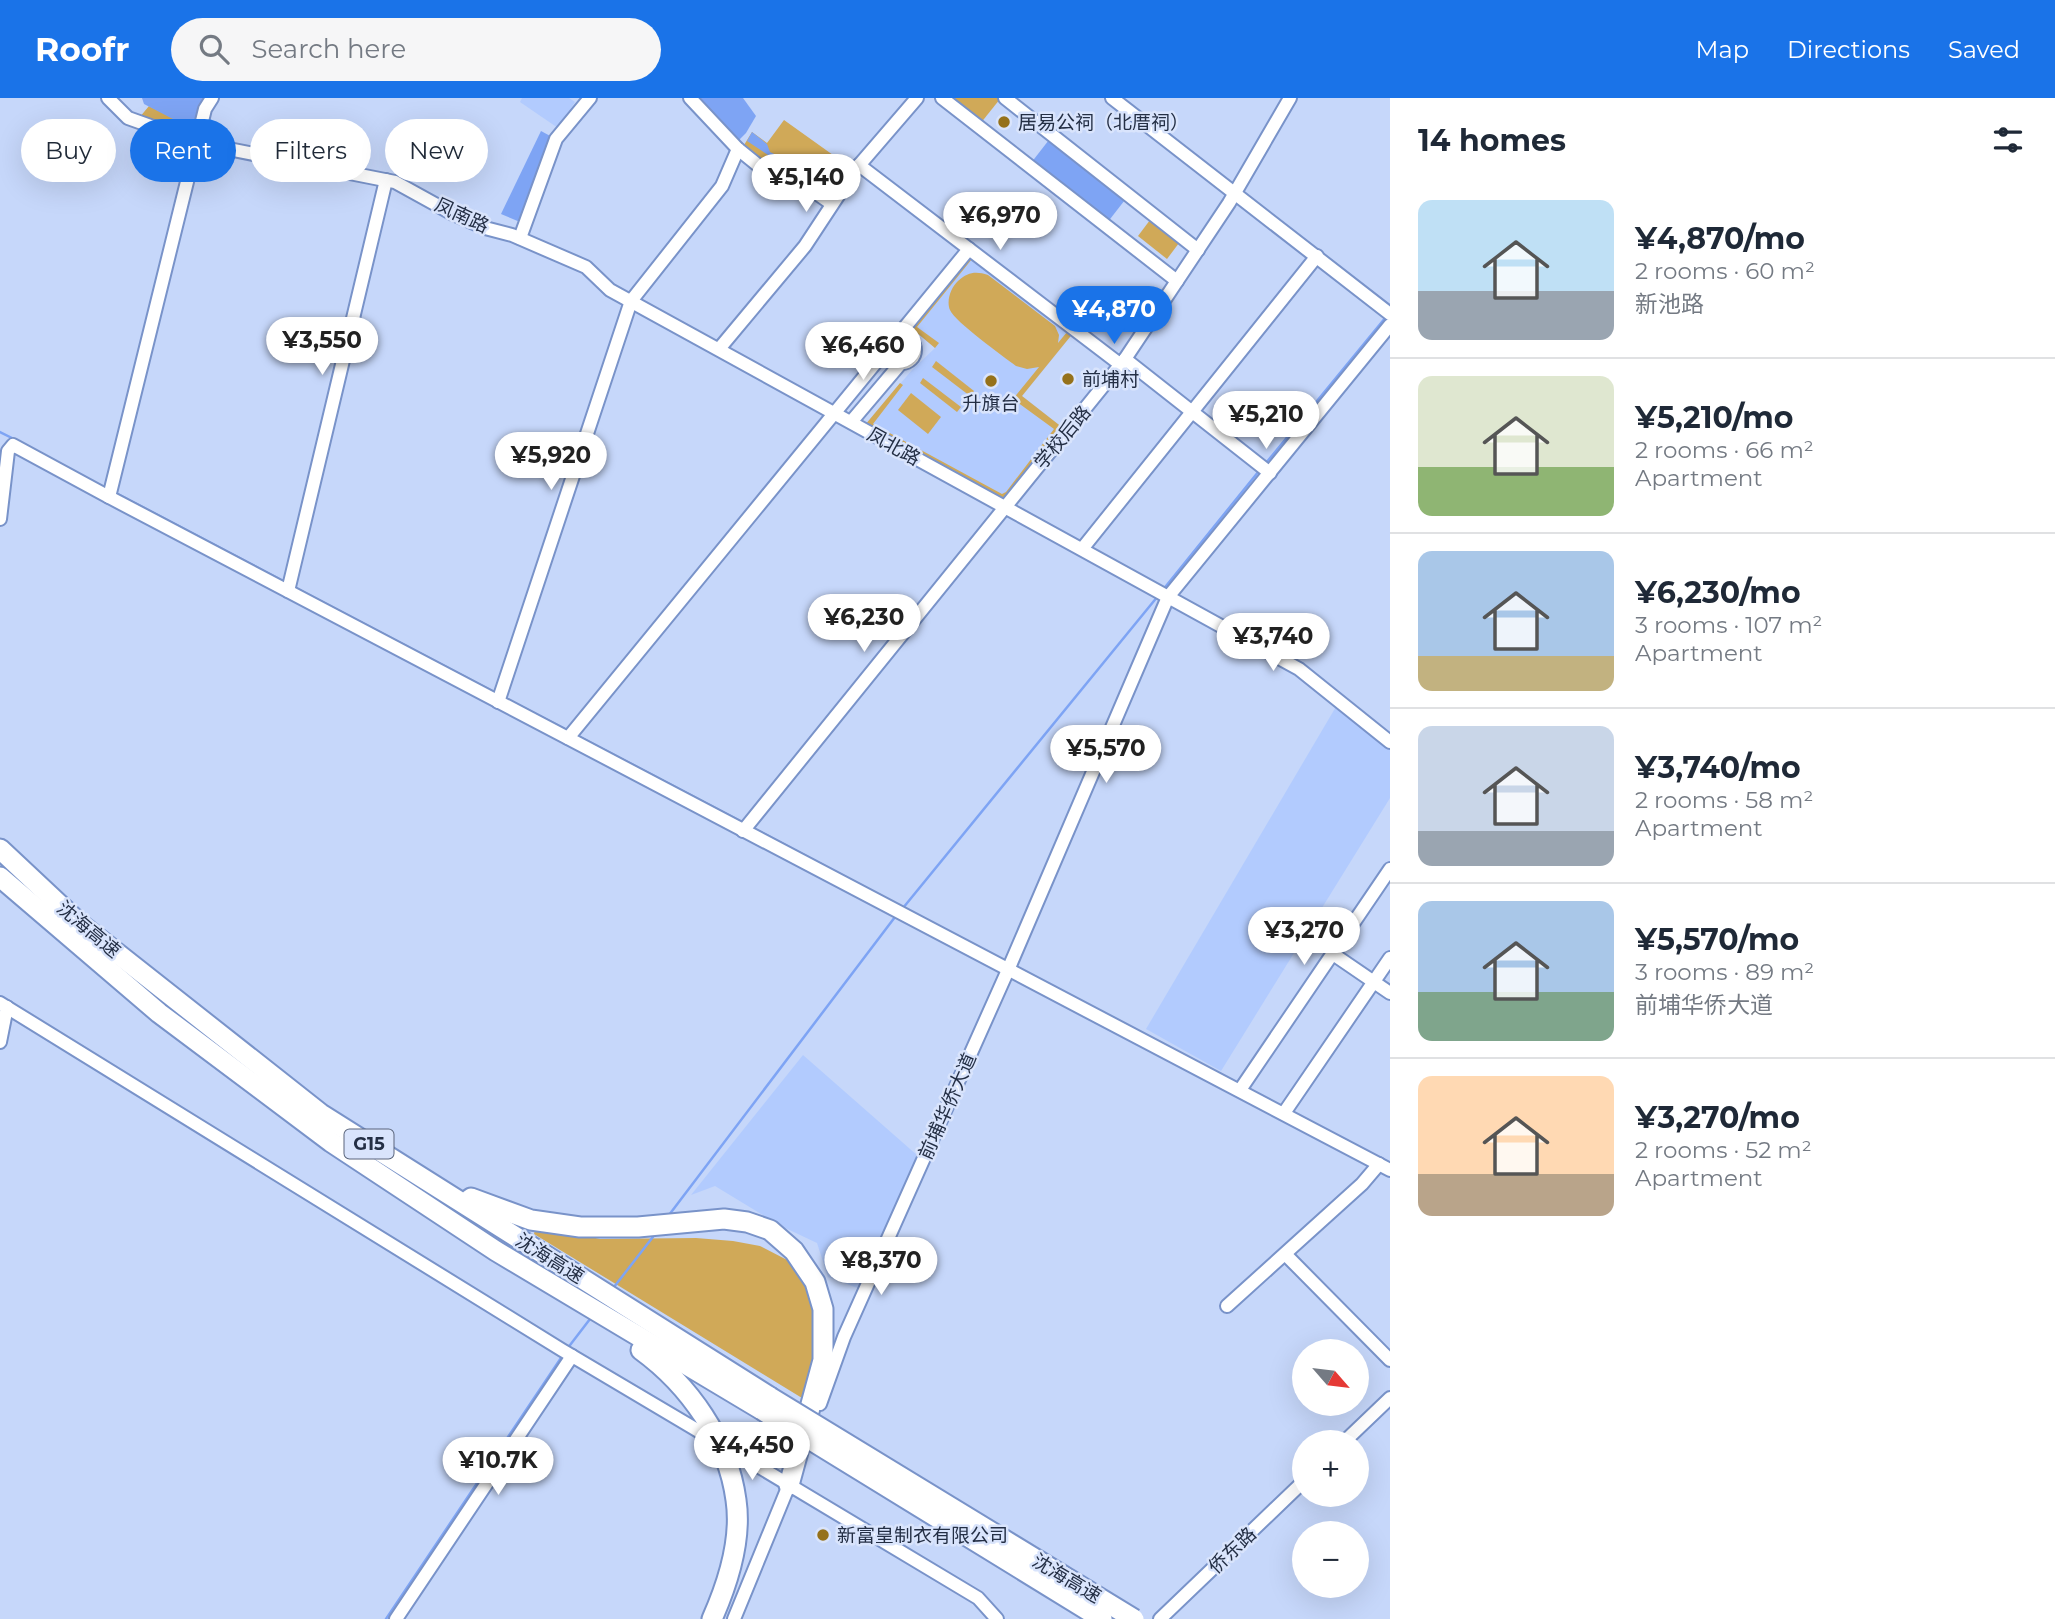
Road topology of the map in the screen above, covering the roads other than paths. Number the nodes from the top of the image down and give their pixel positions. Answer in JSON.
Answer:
{"nodes":[{"id":1,"x":108,"y":98,"type":"edge"},
{"id":2,"x":212,"y":98,"type":"edge"},
{"id":3,"x":590,"y":98,"type":"edge"},
{"id":4,"x":690,"y":98,"type":"edge"},
{"id":5,"x":917,"y":98,"type":"edge"},
{"id":6,"x":942,"y":98,"type":"edge"},
{"id":7,"x":1005,"y":98,"type":"edge"},
{"id":8,"x":1112,"y":98,"type":"edge"},
{"id":9,"x":1290,"y":98,"type":"edge"},
{"id":10,"x":131,"y":119,"type":"edge"},
{"id":11,"x":203,"y":119,"type":"edge"},
{"id":12,"x":738,"y":149,"type":"junction"},
{"id":13,"x":236,"y":150,"type":"edge"},
{"id":14,"x":859,"y":165,"type":"junction"},
{"id":15,"x":385,"y":180,"type":"edge"},
{"id":16,"x":188,"y":182,"type":"edge"},
{"id":17,"x":386,"y":182,"type":"edge"},
{"id":18,"x":395,"y":182,"type":"edge"},
{"id":19,"x":1236,"y":192,"type":"junction"},
{"id":20,"x":832,"y":204,"type":"junction"},
{"id":21,"x":520,"y":238,"type":"junction"},
{"id":22,"x":969,"y":249,"type":"junction"},
{"id":23,"x":1198,"y":250,"type":"junction"},
{"id":24,"x":1317,"y":256,"type":"junction"},
{"id":25,"x":1177,"y":281,"type":"junction"},
{"id":26,"x":631,"y":302,"type":"junction"},
{"id":27,"x":1388,"y":313,"type":"edge"},
{"id":28,"x":1390,"y":325,"type":"edge"},
{"id":29,"x":891,"y":343,"type":"junction"},
{"id":30,"x":719,"y":349,"type":"junction"},
{"id":31,"x":1123,"y":362,"type":"junction"},
{"id":32,"x":901,"y":363,"type":"junction"},
{"id":33,"x":1192,"y":412,"type":"junction"},
{"id":34,"x":835,"y":414,"type":"junction"},
{"id":35,"x":851,"y":422,"type":"junction"},
{"id":36,"x":1265,"y":469,"type":"junction"},
{"id":37,"x":110,"y":492,"type":"junction"},
{"id":38,"x":1004,"y":506,"type":"junction"},
{"id":39,"x":0,"y":519,"type":"edge"},
{"id":40,"x":1082,"y":549,"type":"junction"},
{"id":41,"x":289,"y":587,"type":"junction"},
{"id":42,"x":1163,"y":594,"type":"junction"},
{"id":43,"x":500,"y":698,"type":"junction"},
{"id":44,"x":571,"y":735,"type":"junction"},
{"id":45,"x":1390,"y":742,"type":"edge"},
{"id":46,"x":746,"y":827,"type":"junction"},
{"id":47,"x":0,"y":849,"type":"edge"},
{"id":48,"x":1390,"y":869,"type":"edge"},
{"id":49,"x":0,"y":877,"type":"edge"},
{"id":50,"x":1333,"y":954,"type":"junction"},
{"id":51,"x":1390,"y":958,"type":"edge"},
{"id":52,"x":1010,"y":966,"type":"junction"},
{"id":53,"x":1374,"y":982,"type":"junction"},
{"id":54,"x":1390,"y":993,"type":"edge"},
{"id":55,"x":3,"y":1005,"type":"edge"},
{"id":56,"x":0,"y":1042,"type":"edge"},
{"id":57,"x":1242,"y":1088,"type":"junction"},
{"id":58,"x":1286,"y":1110,"type":"junction"},
{"id":59,"x":1387,"y":1167,"type":"edge"},
{"id":60,"x":423,"y":1178,"type":"junction"},
{"id":61,"x":1286,"y":1255,"type":"junction"},
{"id":62,"x":550,"y":1283,"type":"junction"},
{"id":63,"x":1227,"y":1306,"type":"dead end"},
{"id":64,"x":568,"y":1353,"type":"junction"},
{"id":65,"x":1390,"y":1360,"type":"edge"},
{"id":66,"x":1390,"y":1398,"type":"edge"},
{"id":67,"x":766,"y":1404,"type":"junction"},
{"id":68,"x":1357,"y":1430,"type":"edge"},
{"id":69,"x":702,"y":1433,"type":"dead end"},
{"id":70,"x":732,"y":1450,"type":"dead end"},
{"id":71,"x":789,"y":1485,"type":"junction"},
{"id":72,"x":1292,"y":1492,"type":"edge"},
{"id":73,"x":396,"y":1619,"type":"edge"},
{"id":74,"x":712,"y":1619,"type":"edge"},
{"id":75,"x":734,"y":1619,"type":"edge"},
{"id":76,"x":997,"y":1619,"type":"edge"},
{"id":77,"x":1102,"y":1619,"type":"edge"},
{"id":78,"x":1133,"y":1619,"type":"edge"},
{"id":79,"x":1160,"y":1619,"type":"edge"}],
"edges":[{"from":1,"to":10,"type":"street","name":"凤南路"},
{"from":2,"to":11,"type":"street"},
{"from":3,"to":21,"type":"street"},
{"from":4,"to":12,"type":"street"},
{"from":5,"to":14,"type":"street"},
{"from":6,"to":25,"type":"street"},
{"from":7,"to":23,"type":"street"},
{"from":8,"to":19,"type":"street"},
{"from":9,"to":19,"type":"street","name":"学校后路"},
{"from":12,"to":20,"type":"street"},
{"from":12,"to":26,"type":"street"},
{"from":13,"to":15,"type":"street","name":"凤南路"},
{"from":14,"to":20,"type":"street"},
{"from":14,"to":22,"type":"street"},
{"from":16,"to":37,"type":"street"},
{"from":17,"to":41,"type":"street"},
{"from":18,"to":21,"type":"street","name":"凤南路"},
{"from":19,"to":23,"type":"street","name":"学校后路"},
{"from":19,"to":24,"type":"street"},
{"from":20,"to":30,"type":"street"},
{"from":21,"to":26,"type":"street","name":"凤南路"},
{"from":22,"to":29,"type":"street"},
{"from":22,"to":31,"type":"street"},
{"from":23,"to":25,"type":"street","name":"学校后路"},
{"from":24,"to":27,"type":"street"},
{"from":24,"to":33,"type":"street"},
{"from":25,"to":31,"type":"street","name":"学校后路"},
{"from":26,"to":30,"type":"street","name":"凤北路"},
{"from":26,"to":43,"type":"street"},
{"from":28,"to":36,"type":"street","name":"前埔华侨大道"},
{"from":29,"to":32,"type":"street"},
{"from":29,"to":32,"type":"street"},
{"from":29,"to":34,"type":"street"},
{"from":30,"to":34,"type":"street","name":"凤北路"},
{"from":31,"to":33,"type":"street"},
{"from":31,"to":38,"type":"street","name":"学校后路"},
{"from":32,"to":35,"type":"street"},
{"from":33,"to":36,"type":"street"},
{"from":33,"to":40,"type":"street"},
{"from":34,"to":35,"type":"street","name":"凤北路"},
{"from":34,"to":44,"type":"street"},
{"from":35,"to":38,"type":"street","name":"凤北路"},
{"from":36,"to":42,"type":"street","name":"前埔华侨大道"},
{"from":37,"to":39,"type":"street"},
{"from":37,"to":41,"type":"street"},
{"from":38,"to":40,"type":"street","name":"凤北路"},
{"from":38,"to":46,"type":"street","name":"学校后路"},
{"from":40,"to":42,"type":"street","name":"凤北路"},
{"from":41,"to":43,"type":"street"},
{"from":42,"to":45,"type":"street","name":"凤北路"},
{"from":42,"to":52,"type":"street","name":"前埔华侨大道"},
{"from":43,"to":44,"type":"street"},
{"from":44,"to":46,"type":"street"},
{"from":46,"to":52,"type":"street"},
{"from":47,"to":60,"type":"highway","name":"沈海高速","number":"G15"},
{"from":48,"to":50,"type":"street"},
{"from":49,"to":62,"type":"highway","name":"沈海高速","number":"G15"},
{"from":50,"to":53,"type":"street"},
{"from":50,"to":57,"type":"street"},
{"from":51,"to":53,"type":"street"},
{"from":52,"to":57,"type":"street"},
{"from":52,"to":71,"type":"street","name":"前埔华侨大道"},
{"from":53,"to":54,"type":"street"},
{"from":53,"to":58,"type":"street"},
{"from":55,"to":56,"type":"street"},
{"from":55,"to":64,"type":"street"},
{"from":57,"to":58,"type":"street"},
{"from":58,"to":59,"type":"street"},
{"from":59,"to":61,"type":"street"},
{"from":60,"to":67,"type":"highway","name":"沈海高速","number":"G15"},
{"from":60,"to":71,"type":"highway"},
{"from":61,"to":63,"type":"street"},
{"from":61,"to":65,"type":"street"},
{"from":62,"to":67,"type":"highway","name":"沈海高速","number":"G15"},
{"from":62,"to":74,"type":"highway"},
{"from":64,"to":69,"type":"street"},
{"from":64,"to":73,"type":"street"},
{"from":66,"to":68,"type":"street"},
{"from":67,"to":77,"type":"highway","name":"沈海高速","number":"G15","bridge":true},
{"from":67,"to":78,"type":"highway","name":"沈海高速","number":"G15","bridge":true},
{"from":70,"to":71,"type":"street"},
{"from":71,"to":75,"type":"street","name":"前埔华侨大道"},
{"from":71,"to":76,"type":"street"},
{"from":72,"to":79,"type":"street","name":"侨东路"}]}
